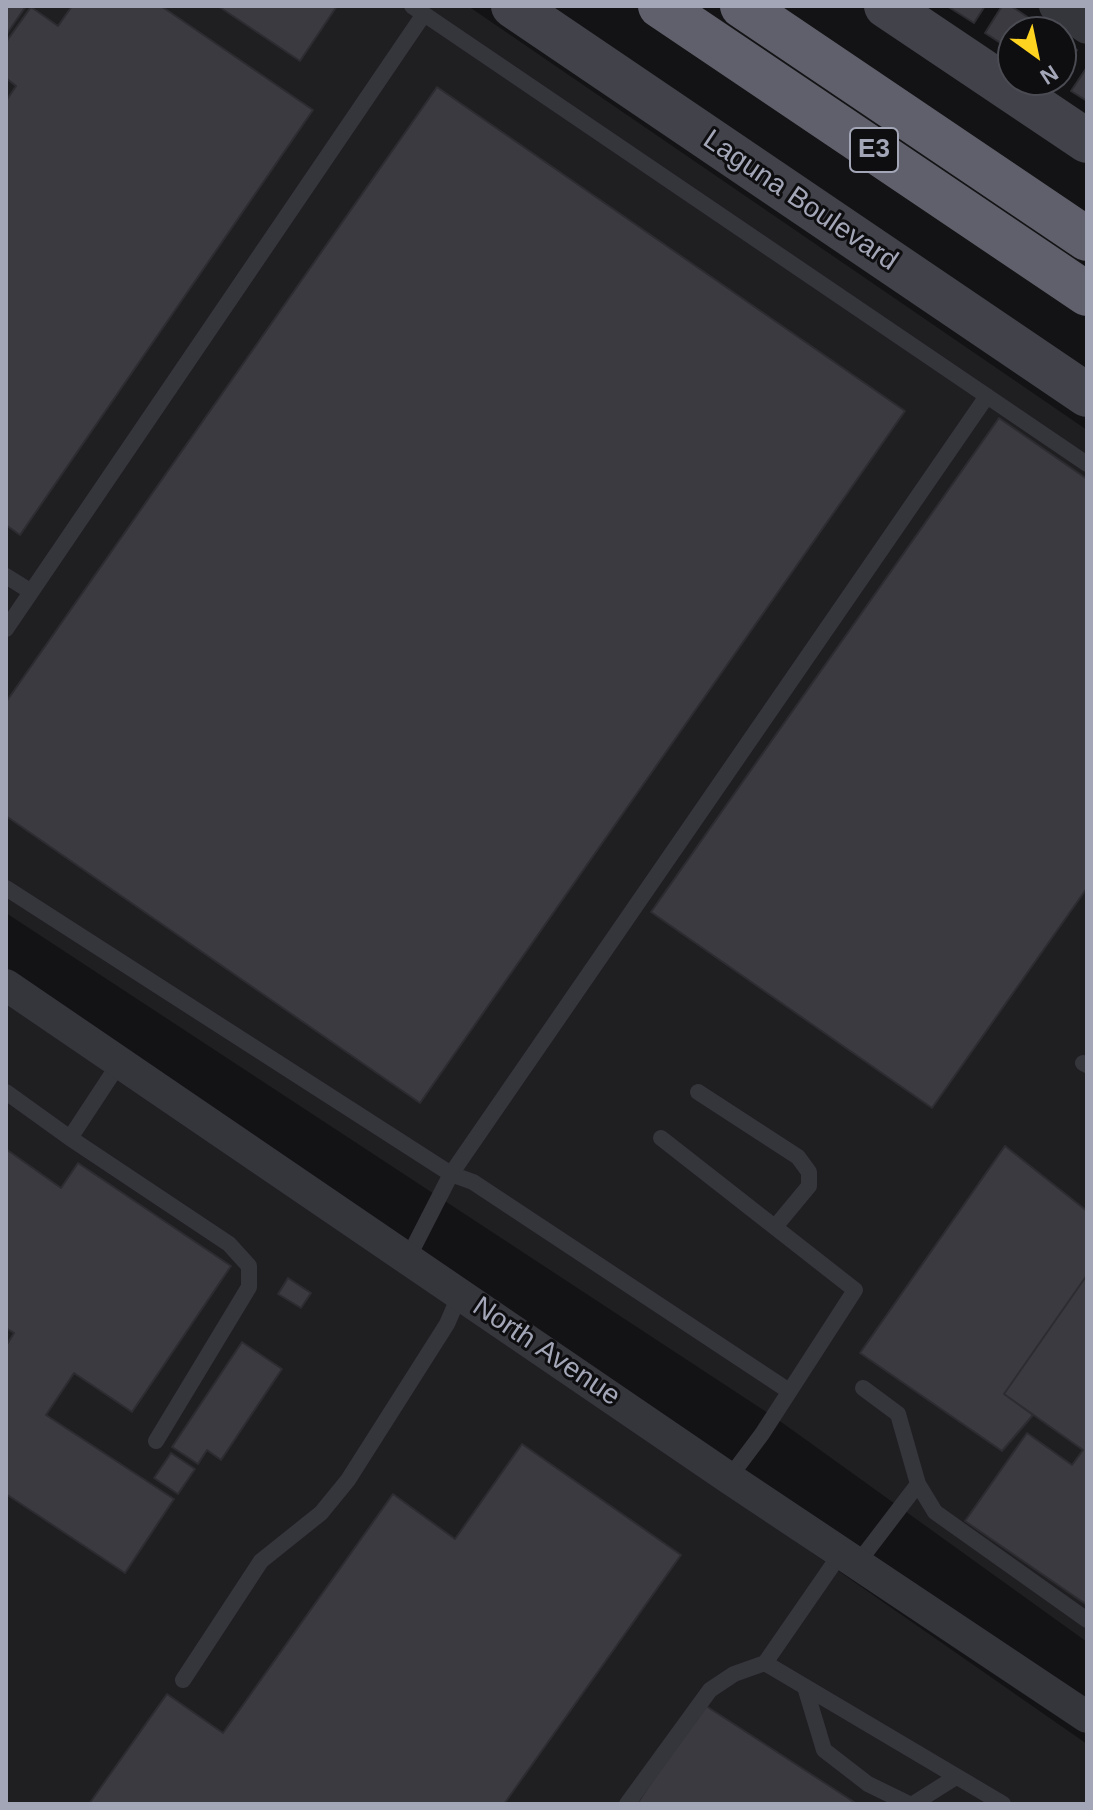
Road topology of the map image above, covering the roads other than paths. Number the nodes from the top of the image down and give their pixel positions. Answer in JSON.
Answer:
{"nodes":[{"id":1,"x":513,"y":6,"type":"edge"},
{"id":2,"x":660,"y":6,"type":"edge"},
{"id":3,"x":742,"y":6,"type":"edge"},
{"id":4,"x":886,"y":6,"type":"edge"},
{"id":5,"x":1055,"y":6,"type":"edge"},
{"id":6,"x":418,"y":10,"type":"edge"},
{"id":7,"x":1087,"y":28,"type":"edge"},
{"id":8,"x":1087,"y":141,"type":"edge"},
{"id":9,"x":1087,"y":239,"type":"edge"},
{"id":10,"x":1087,"y":294,"type":"edge"},
{"id":11,"x":1087,"y":395,"type":"edge"},
{"id":12,"x":987,"y":396,"type":"junction"},
{"id":13,"x":1087,"y":464,"type":"edge"},
{"id":14,"x":6,"y":576,"type":"edge"},
{"id":15,"x":30,"y":591,"type":"junction"},
{"id":16,"x":6,"y":629,"type":"edge"},
{"id":17,"x":6,"y":888,"type":"edge"},
{"id":18,"x":6,"y":985,"type":"edge"},
{"id":19,"x":120,"y":1062,"type":"junction"},
{"id":20,"x":6,"y":1092,"type":"edge"},
{"id":21,"x":698,"y":1092,"type":"dead end"},
{"id":22,"x":70,"y":1138,"type":"junction"},
{"id":23,"x":661,"y":1138,"type":"dead end"},
{"id":24,"x":451,"y":1174,"type":"junction"},
{"id":25,"x":775,"y":1227,"type":"junction"},
{"id":26,"x":408,"y":1258,"type":"junction"},
{"id":27,"x":460,"y":1294,"type":"junction"},
{"id":28,"x":863,"y":1388,"type":"dead end"},
{"id":29,"x":789,"y":1391,"type":"junction"},
{"id":30,"x":156,"y":1441,"type":"dead end"},
{"id":31,"x":729,"y":1478,"type":"junction"},
{"id":32,"x":918,"y":1484,"type":"junction"},
{"id":33,"x":849,"y":1558,"type":"junction"},
{"id":34,"x":1087,"y":1620,"type":"edge"},
{"id":35,"x":765,"y":1663,"type":"junction"},
{"id":36,"x":183,"y":1680,"type":"dead end"},
{"id":37,"x":805,"y":1687,"type":"junction"},
{"id":38,"x":1087,"y":1717,"type":"edge"},
{"id":39,"x":956,"y":1777,"type":"junction"},
{"id":40,"x":627,"y":1804,"type":"edge"},
{"id":41,"x":911,"y":1804,"type":"edge"},
{"id":42,"x":1003,"y":1804,"type":"edge"}],
"edges":[{"from":1,"to":11,"type":"main road","name":"Laguna Boulevard"},
{"from":2,"to":10,"type":"highway","number":"E3"},
{"from":3,"to":9,"type":"highway","number":"E3"},
{"from":4,"to":8,"type":"main road"},
{"from":5,"to":7,"type":"street"},
{"from":6,"to":12,"type":"lane"},
{"from":6,"to":15,"type":"lane"},
{"from":12,"to":13,"type":"lane"},
{"from":12,"to":24,"type":"lane"},
{"from":14,"to":15,"type":"lane"},
{"from":15,"to":16,"type":"lane"},
{"from":17,"to":24,"type":"lane"},
{"from":18,"to":19,"type":"street","name":"North Avenue"},
{"from":19,"to":22,"type":"lane"},
{"from":19,"to":26,"type":"street","name":"North Avenue"},
{"from":20,"to":22,"type":"lane"},
{"from":21,"to":25,"type":"lane"},
{"from":22,"to":30,"type":"lane"},
{"from":23,"to":25,"type":"lane"},
{"from":24,"to":26,"type":"lane"},
{"from":24,"to":29,"type":"lane"},
{"from":25,"to":29,"type":"lane"},
{"from":26,"to":27,"type":"street","name":"North Avenue"},
{"from":27,"to":31,"type":"street","name":"North Avenue"},
{"from":27,"to":36,"type":"lane"},
{"from":28,"to":32,"type":"lane"},
{"from":29,"to":31,"type":"lane"},
{"from":31,"to":33,"type":"street","name":"North Avenue"},
{"from":32,"to":33,"type":"lane"},
{"from":32,"to":34,"type":"lane"},
{"from":33,"to":35,"type":"lane"},
{"from":33,"to":38,"type":"street","name":"North Avenue"},
{"from":35,"to":37,"type":"lane"},
{"from":35,"to":40,"type":"lane"},
{"from":37,"to":39,"type":"lane"},
{"from":37,"to":41,"type":"lane"},
{"from":39,"to":41,"type":"lane"},
{"from":39,"to":42,"type":"lane"}]}
